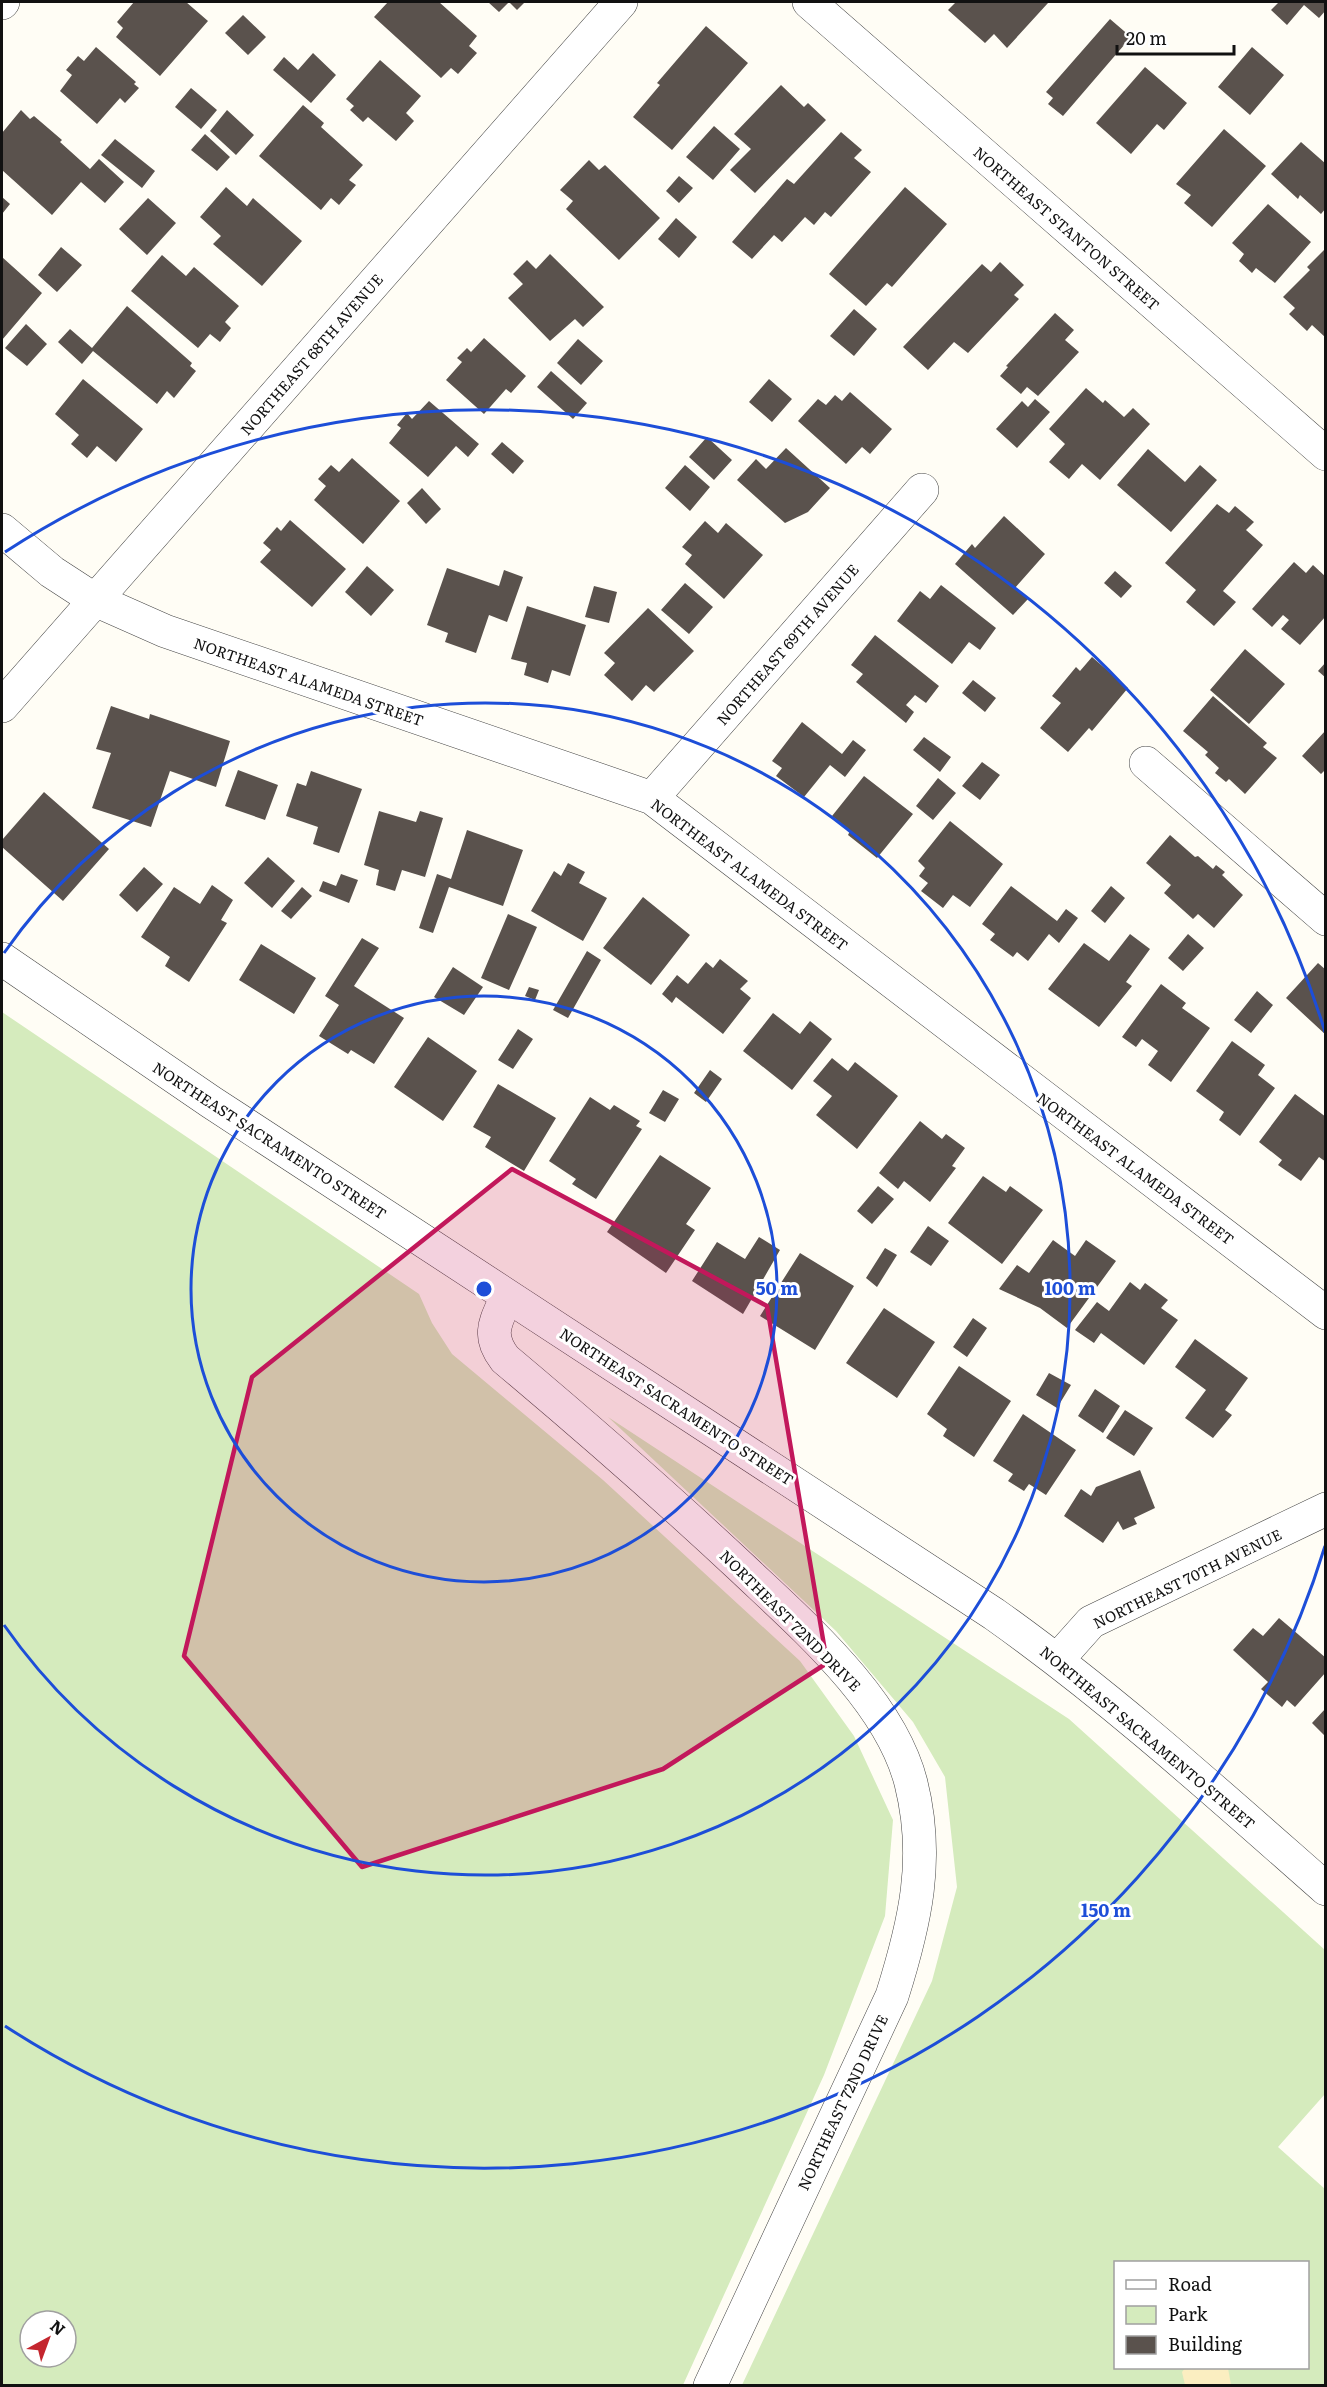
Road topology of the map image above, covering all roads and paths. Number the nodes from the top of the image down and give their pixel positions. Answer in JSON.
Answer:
{"nodes":[{"id":1,"x":621,"y":2,"type":"edge"},
{"id":2,"x":809,"y":2,"type":"edge"},
{"id":3,"x":1326,"y":454,"type":"edge"},
{"id":4,"x":922,"y":490,"type":"dead end"},
{"id":5,"x":2,"y":530,"type":"edge"},
{"id":6,"x":95,"y":600,"type":"junction"},
{"id":7,"x":2,"y":706,"type":"edge"},
{"id":8,"x":1146,"y":763,"type":"dead end"},
{"id":9,"x":652,"y":798,"type":"junction"},
{"id":10,"x":1326,"y":919,"type":"edge"},
{"id":11,"x":2,"y":959,"type":"edge"},
{"id":12,"x":507,"y":1296,"type":"junction"},
{"id":13,"x":1326,"y":1313,"type":"edge"},
{"id":14,"x":1326,"y":1509,"type":"edge"},
{"id":15,"x":1058,"y":1659,"type":"junction"},
{"id":16,"x":1326,"y":1889,"type":"edge"},
{"id":17,"x":710,"y":2385,"type":"edge"}],
"edges":[{"from":1,"to":6,"type":"street","name":"NORTHEAST 68TH AVENUE"},
{"from":2,"to":3,"type":"street","name":"NORTHEAST STANTON STREET"},
{"from":4,"to":9,"type":"street","name":"NORTHEAST 69TH AVENUE"},
{"from":5,"to":6,"type":"street","name":"NORTHEAST ALAMEDA STREET"},
{"from":6,"to":7,"type":"street","name":"NORTHEAST 68TH AVENUE"},
{"from":6,"to":9,"type":"street","name":"NORTHEAST ALAMEDA STREET"},
{"from":8,"to":10,"type":"street"},
{"from":9,"to":13,"type":"street","name":"NORTHEAST ALAMEDA STREET"},
{"from":11,"to":12,"type":"street","name":"NORTHEAST SACRAMENTO STREET"},
{"from":12,"to":15,"type":"street","name":"NORTHEAST SACRAMENTO STREET"},
{"from":12,"to":17,"type":"street","name":"NORTHEAST 72ND DRIVE"},
{"from":14,"to":15,"type":"street","name":"NORTHEAST 70TH AVENUE"},
{"from":15,"to":16,"type":"street","name":"NORTHEAST SACRAMENTO STREET"}]}
